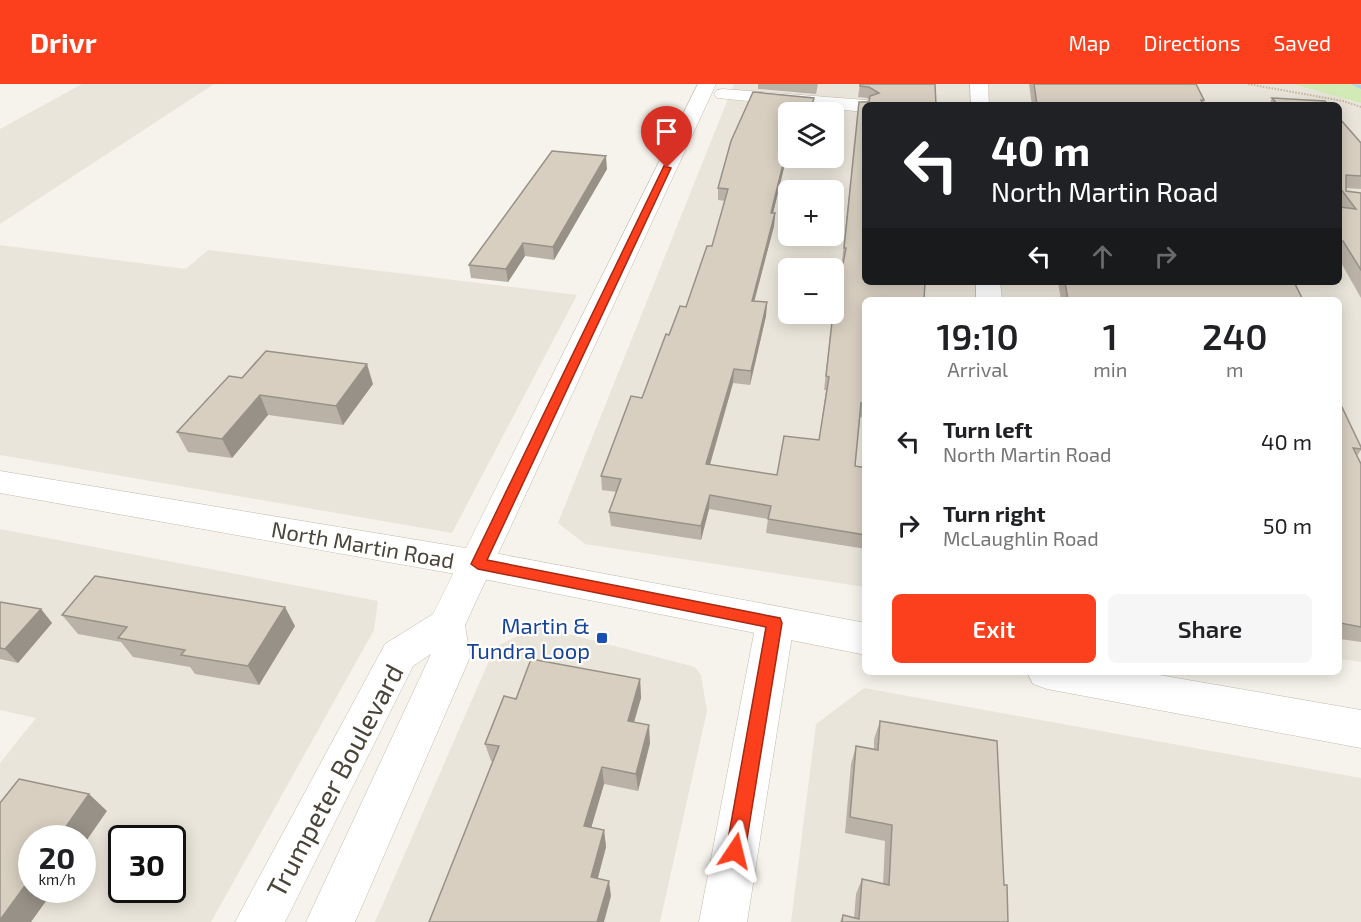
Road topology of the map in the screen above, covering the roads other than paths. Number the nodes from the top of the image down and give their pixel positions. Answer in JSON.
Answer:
{"nodes":[{"id":1,"x":979,"y":84,"type":"edge"},
{"id":2,"x":715,"y":89,"type":"edge"},
{"id":3,"x":980,"y":102,"type":"edge"},
{"id":4,"x":862,"y":106,"type":"edge"},
{"id":5,"x":0,"y":482,"type":"edge"},
{"id":6,"x":478,"y":564,"type":"junction"},
{"id":7,"x":775,"y":623,"type":"junction"},
{"id":8,"x":446,"y":625,"type":"junction"},
{"id":9,"x":862,"y":638,"type":"edge"},
{"id":10,"x":1064,"y":675,"type":"edge"},
{"id":11,"x":1361,"y":729,"type":"edge"},
{"id":12,"x":259,"y":922,"type":"edge"},
{"id":13,"x":330,"y":922,"type":"edge"},
{"id":14,"x":723,"y":922,"type":"edge"}],
"edges":[{"from":1,"to":3,"type":"street"},
{"from":2,"to":4,"type":"street"},
{"from":2,"to":6,"type":"street","name":"Trumpeter Boulevard"},
{"from":5,"to":6,"type":"street","name":"North Martin Road"},
{"from":6,"to":7,"type":"street","name":"North Martin Road"},
{"from":6,"to":8,"type":"street","name":"Trumpeter Boulevard"},
{"from":7,"to":9,"type":"street","name":"North Martin Road"},
{"from":7,"to":14,"type":"street"},
{"from":8,"to":12,"type":"street","name":"Trumpeter Boulevard"},
{"from":8,"to":13,"type":"street","name":"Trumpeter Boulevard"},
{"from":10,"to":11,"type":"street"}]}
